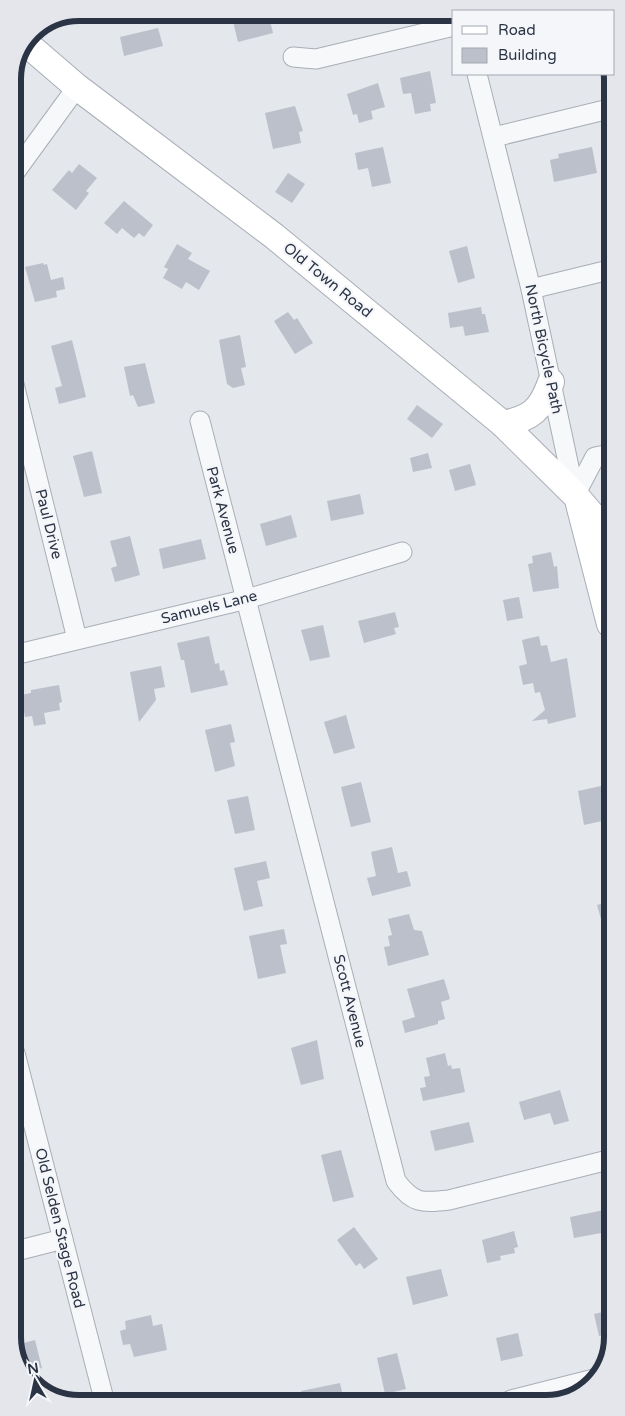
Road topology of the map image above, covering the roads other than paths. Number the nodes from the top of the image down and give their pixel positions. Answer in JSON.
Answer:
{"nodes":[{"id":1,"x":452,"y":26,"type":"edge"},
{"id":2,"x":31,"y":47,"type":"edge"},
{"id":3,"x":293,"y":57,"type":"dead end"},
{"id":4,"x":477,"y":75,"type":"edge"},
{"id":5,"x":77,"y":86,"type":"junction"},
{"id":6,"x":604,"y":109,"type":"edge"},
{"id":7,"x":494,"y":137,"type":"junction"},
{"id":8,"x":21,"y":164,"type":"edge"},
{"id":9,"x":604,"y":271,"type":"edge"},
{"id":10,"x":531,"y":288,"type":"junction"},
{"id":11,"x":551,"y":382,"type":"junction"},
{"id":12,"x":21,"y":421,"type":"edge"},
{"id":13,"x":200,"y":421,"type":"dead end"},
{"id":14,"x":503,"y":424,"type":"junction"},
{"id":15,"x":604,"y":455,"type":"edge"},
{"id":16,"x":576,"y":494,"type":"junction"},
{"id":17,"x":604,"y":529,"type":"edge"},
{"id":18,"x":402,"y":552,"type":"dead end"},
{"id":19,"x":604,"y":578,"type":"edge"},
{"id":20,"x":247,"y":599,"type":"junction"},
{"id":21,"x":77,"y":639,"type":"junction"},
{"id":22,"x":21,"y":654,"type":"edge"},
{"id":23,"x":21,"y":1075,"type":"edge"},
{"id":24,"x":604,"y":1161,"type":"edge"},
{"id":25,"x":63,"y":1239,"type":"junction"},
{"id":26,"x":21,"y":1250,"type":"edge"},
{"id":27,"x":582,"y":1382,"type":"edge"},
{"id":28,"x":103,"y":1395,"type":"edge"},
{"id":29,"x":531,"y":1395,"type":"edge"}],
"edges":[{"from":1,"to":3,"type":"street"},
{"from":2,"to":5,"type":"main road","name":"Old Town Road"},
{"from":4,"to":7,"type":"street","name":"North Bicycle Path"},
{"from":5,"to":8,"type":"street"},
{"from":5,"to":14,"type":"main road","name":"Old Town Road"},
{"from":6,"to":7,"type":"street"},
{"from":7,"to":10,"type":"street","name":"North Bicycle Path"},
{"from":9,"to":10,"type":"street"},
{"from":10,"to":11,"type":"street","name":"North Bicycle Path"},
{"from":11,"to":14,"type":"main road"},
{"from":11,"to":16,"type":"street","name":"North Bicycle Path"},
{"from":12,"to":21,"type":"street","name":"Paul Drive"},
{"from":13,"to":20,"type":"street","name":"Park Avenue"},
{"from":14,"to":16,"type":"main road","name":"Old Town Road"},
{"from":15,"to":16,"type":"street"},
{"from":16,"to":17,"type":"main road","name":"Old Town Road"},
{"from":16,"to":19,"type":"main road","name":"North Bicycle Path"},
{"from":18,"to":20,"type":"street","name":"Samuels Lane"},
{"from":20,"to":21,"type":"street","name":"Samuels Lane"},
{"from":20,"to":24,"type":"street","name":"Scott Avenue"},
{"from":21,"to":22,"type":"street","name":"Samuels Lane"},
{"from":23,"to":25,"type":"street","name":"Old Selden Stage Road"},
{"from":25,"to":26,"type":"street"},
{"from":25,"to":28,"type":"street","name":"Old Selden Stage Road"},
{"from":27,"to":29,"type":"street"}]}
